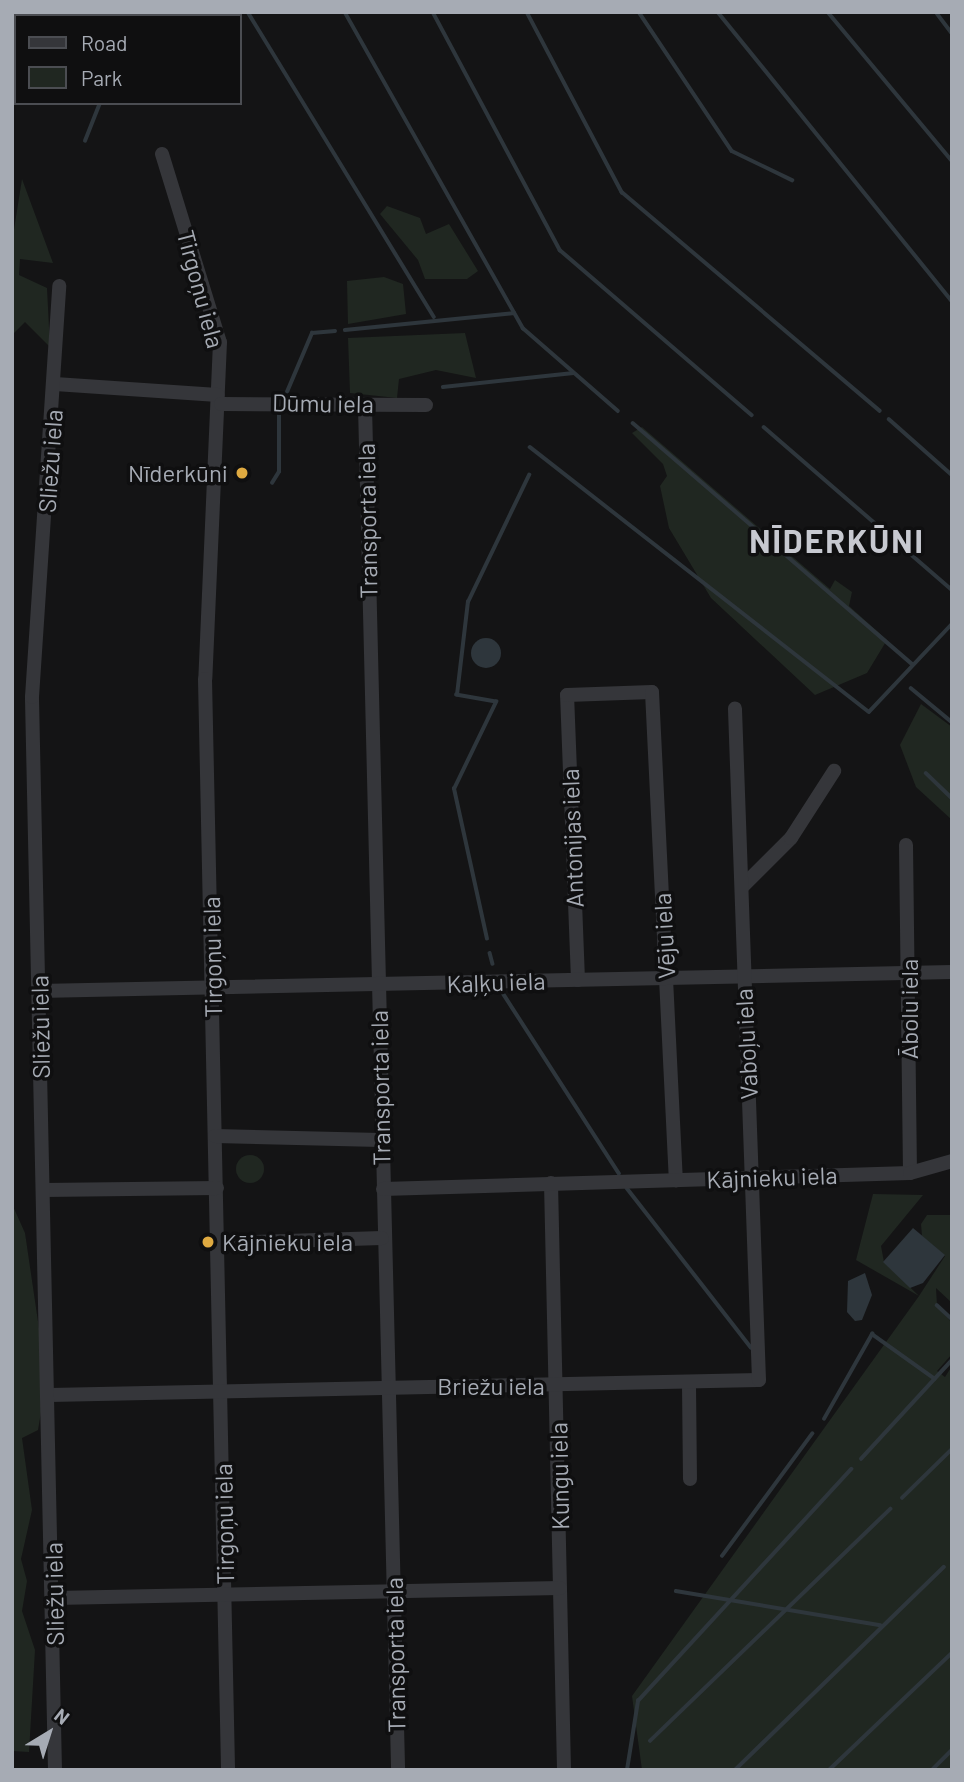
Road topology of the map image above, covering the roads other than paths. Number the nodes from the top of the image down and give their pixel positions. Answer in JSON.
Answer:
{"nodes":[{"id":1,"x":162,"y":154,"type":"dead end"},
{"id":2,"x":59,"y":286,"type":"dead end"},
{"id":3,"x":55,"y":384,"type":"junction"},
{"id":4,"x":220,"y":399,"type":"junction"},
{"id":5,"x":426,"y":405,"type":"dead end"},
{"id":6,"x":365,"y":406,"type":"junction"},
{"id":7,"x":567,"y":695,"type":"joint"},
{"id":8,"x":735,"y":708,"type":"dead end"},
{"id":9,"x":834,"y":771,"type":"dead end"},
{"id":10,"x":906,"y":845,"type":"dead end"},
{"id":11,"x":742,"y":887,"type":"junction"},
{"id":12,"x":909,"y":971,"type":"junction"},
{"id":13,"x":952,"y":972,"type":"edge"},
{"id":14,"x":666,"y":976,"type":"junction"},
{"id":15,"x":742,"y":976,"type":"junction"},
{"id":16,"x":578,"y":980,"type":"junction"},
{"id":17,"x":378,"y":986,"type":"junction"},
{"id":18,"x":212,"y":988,"type":"junction"},
{"id":19,"x":40,"y":991,"type":"junction"},
{"id":20,"x":215,"y":1136,"type":"junction"},
{"id":21,"x":380,"y":1140,"type":"junction"},
{"id":22,"x":952,"y":1161,"type":"edge"},
{"id":23,"x":909,"y":1173,"type":"junction"},
{"id":24,"x":753,"y":1178,"type":"junction"},
{"id":25,"x":676,"y":1180,"type":"junction"},
{"id":26,"x":551,"y":1183,"type":"junction"},
{"id":27,"x":217,"y":1188,"type":"junction"},
{"id":28,"x":383,"y":1189,"type":"junction"},
{"id":29,"x":44,"y":1190,"type":"junction"},
{"id":30,"x":382,"y":1238,"type":"junction"},
{"id":31,"x":217,"y":1243,"type":"junction"},
{"id":32,"x":759,"y":1380,"type":"joint"},
{"id":33,"x":689,"y":1385,"type":"junction"},
{"id":34,"x":557,"y":1386,"type":"junction"},
{"id":35,"x":385,"y":1387,"type":"junction"},
{"id":36,"x":223,"y":1392,"type":"junction"},
{"id":37,"x":50,"y":1395,"type":"junction"},
{"id":38,"x":690,"y":1479,"type":"dead end"},
{"id":39,"x":560,"y":1588,"type":"junction"},
{"id":40,"x":395,"y":1590,"type":"junction"},
{"id":41,"x":225,"y":1594,"type":"junction"},
{"id":42,"x":55,"y":1598,"type":"junction"},
{"id":43,"x":55,"y":1770,"type":"edge"},
{"id":44,"x":228,"y":1770,"type":"edge"},
{"id":45,"x":398,"y":1770,"type":"edge"},
{"id":46,"x":564,"y":1770,"type":"edge"}],
"edges":[{"from":1,"to":4,"type":"street","name":"Tirgoņu iela"},
{"from":2,"to":3,"type":"street","name":"Sliežu iela"},
{"from":3,"to":4,"type":"street","name":"Dūmu iela"},
{"from":3,"to":19,"type":"street","name":"Sliežu iela"},
{"from":4,"to":6,"type":"street","name":"Dūmu iela"},
{"from":4,"to":18,"type":"street","name":"Tirgoņu iela"},
{"from":5,"to":6,"type":"street","name":"Dūmu iela"},
{"from":6,"to":17,"type":"street","name":"Transporta iela"},
{"from":7,"to":14,"type":"street","name":"Vēju iela"},
{"from":7,"to":16,"type":"street","name":"Antonijas iela"},
{"from":8,"to":11,"type":"street","name":"Vaboļu iela"},
{"from":9,"to":11,"type":"street"},
{"from":10,"to":12,"type":"street","name":"Ābolu iela"},
{"from":11,"to":15,"type":"street","name":"Vaboļu iela"},
{"from":12,"to":13,"type":"street","name":"Kaļķu iela"},
{"from":12,"to":15,"type":"street","name":"Kaļķu iela"},
{"from":12,"to":23,"type":"street","name":"Ābolu iela"},
{"from":14,"to":15,"type":"street","name":"Kaļķu iela"},
{"from":14,"to":16,"type":"street","name":"Kaļķu iela"},
{"from":14,"to":25,"type":"street","name":"Vēju iela"},
{"from":15,"to":24,"type":"street","name":"Vaboļu iela"},
{"from":16,"to":17,"type":"street","name":"Kaļķu iela"},
{"from":17,"to":18,"type":"street","name":"Kaļķu iela"},
{"from":17,"to":21,"type":"street","name":"Transporta iela"},
{"from":18,"to":19,"type":"street","name":"Kaļķu iela"},
{"from":18,"to":20,"type":"street","name":"Tirgoņu iela"},
{"from":19,"to":29,"type":"street","name":"Sliežu iela"},
{"from":20,"to":21,"type":"street"},
{"from":20,"to":27,"type":"street","name":"Tirgoņu iela"},
{"from":21,"to":28,"type":"street","name":"Transporta iela"},
{"from":22,"to":23,"type":"street","name":"Kājnieku iela"},
{"from":23,"to":24,"type":"street","name":"Kājnieku iela"},
{"from":24,"to":25,"type":"street","name":"Kājnieku iela"},
{"from":24,"to":32,"type":"street","name":"Vaboļu iela"},
{"from":25,"to":26,"type":"street","name":"Kājnieku iela"},
{"from":26,"to":28,"type":"street","name":"Kājnieku iela"},
{"from":26,"to":34,"type":"street","name":"Kungu iela"},
{"from":27,"to":29,"type":"street"},
{"from":27,"to":31,"type":"street","name":"Tirgoņu iela"},
{"from":28,"to":30,"type":"street","name":"Transporta iela"},
{"from":29,"to":37,"type":"street","name":"Sliežu iela"},
{"from":30,"to":31,"type":"street"},
{"from":30,"to":35,"type":"street","name":"Transporta iela"},
{"from":31,"to":36,"type":"street","name":"Tirgoņu iela"},
{"from":32,"to":33,"type":"street","name":"Briežu iela"},
{"from":33,"to":34,"type":"street","name":"Briežu iela"},
{"from":33,"to":38,"type":"street"},
{"from":34,"to":35,"type":"street","name":"Briežu iela"},
{"from":34,"to":39,"type":"street","name":"Kungu iela"},
{"from":35,"to":36,"type":"street","name":"Briežu iela"},
{"from":35,"to":40,"type":"street","name":"Transporta iela"},
{"from":36,"to":37,"type":"street","name":"Briežu iela"},
{"from":36,"to":41,"type":"street","name":"Tirgoņu iela"},
{"from":37,"to":42,"type":"street","name":"Sliežu iela"},
{"from":39,"to":40,"type":"street"},
{"from":39,"to":46,"type":"street","name":"Kungu iela"},
{"from":40,"to":41,"type":"street"},
{"from":40,"to":45,"type":"street","name":"Transporta iela"},
{"from":41,"to":42,"type":"street"},
{"from":41,"to":44,"type":"street","name":"Tirgoņu iela"},
{"from":42,"to":43,"type":"street","name":"Sliežu iela"}]}
